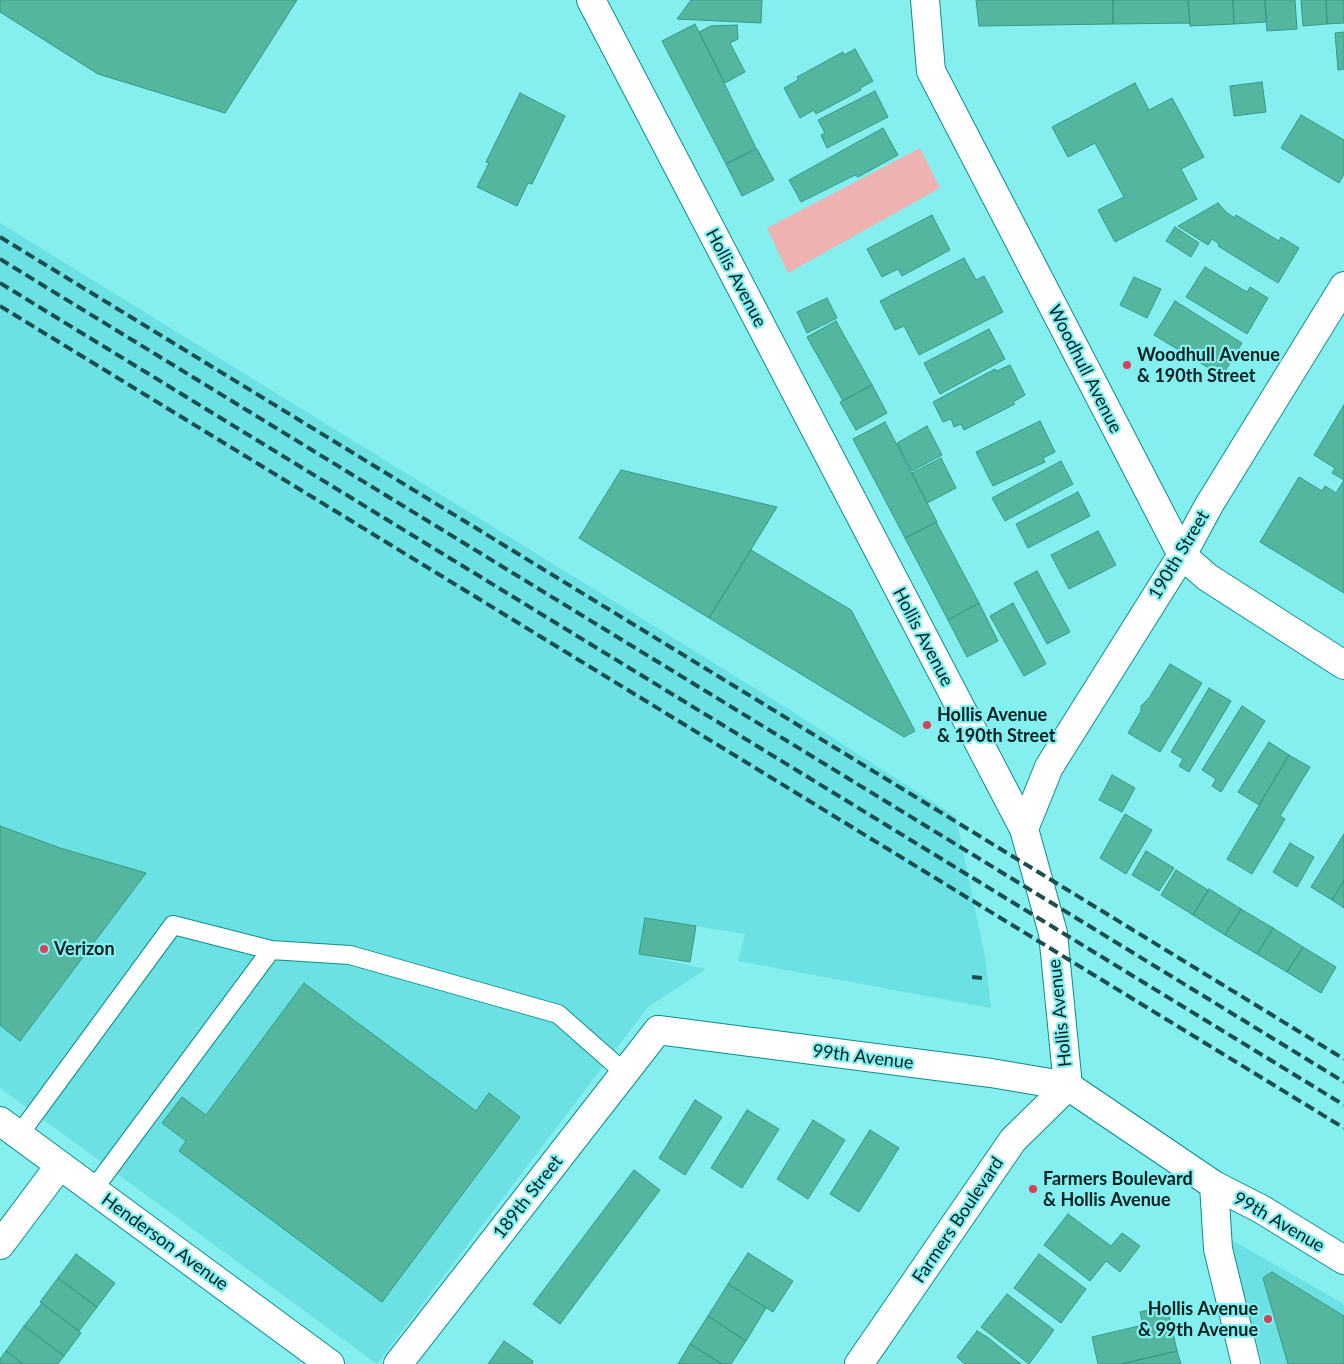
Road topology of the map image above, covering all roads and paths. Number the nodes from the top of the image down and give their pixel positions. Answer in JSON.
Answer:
{"nodes":[{"id":1,"x":591,"y":0,"type":"edge"},
{"id":2,"x":925,"y":0,"type":"edge"},
{"id":3,"x":1344,"y":286,"type":"edge"},
{"id":4,"x":1182,"y":555,"type":"junction"},
{"id":5,"x":1344,"y":665,"type":"edge"},
{"id":6,"x":1024,"y":829,"type":"junction"},
{"id":7,"x":271,"y":950,"type":"junction"},
{"id":8,"x":658,"y":1030,"type":"joint"},
{"id":9,"x":625,"y":1073,"type":"junction"},
{"id":10,"x":1068,"y":1086,"type":"junction"},
{"id":11,"x":10,"y":1128,"type":"edge"},
{"id":12,"x":60,"y":1165,"type":"junction"},
{"id":13,"x":1214,"y":1185,"type":"junction"},
{"id":14,"x":93,"y":1190,"type":"junction"},
{"id":15,"x":0,"y":1245,"type":"edge"},
{"id":16,"x":1344,"y":1260,"type":"edge"},
{"id":17,"x":330,"y":1364,"type":"edge"},
{"id":18,"x":398,"y":1364,"type":"edge"},
{"id":19,"x":859,"y":1364,"type":"edge"},
{"id":20,"x":1246,"y":1364,"type":"edge"}],
"edges":[{"from":1,"to":6,"type":"street","name":"Hollis Avenue"},
{"from":2,"to":4,"type":"street","name":"Woodhull Avenue"},
{"from":3,"to":4,"type":"street","name":"190th Street"},
{"from":4,"to":5,"type":"street","name":"Woodhull Avenue"},
{"from":4,"to":6,"type":"street","name":"190th Street"},
{"from":6,"to":10,"type":"street","name":"Hollis Avenue"},
{"from":7,"to":9,"type":"lane"},
{"from":7,"to":11,"type":"lane"},
{"from":7,"to":14,"type":"lane"},
{"from":8,"to":9,"type":"street","name":"189th Street"},
{"from":8,"to":10,"type":"street","name":"99th Avenue"},
{"from":9,"to":18,"type":"street","name":"189th Street"},
{"from":10,"to":13,"type":"street","name":"Hollis Avenue"},
{"from":10,"to":19,"type":"street","name":"Farmers Boulevard"},
{"from":11,"to":12,"type":"street","name":"Henderson Avenue"},
{"from":12,"to":14,"type":"street","name":"Henderson Avenue"},
{"from":12,"to":15,"type":"street"},
{"from":13,"to":16,"type":"street","name":"99th Avenue"},
{"from":13,"to":20,"type":"street"},
{"from":14,"to":17,"type":"street","name":"Henderson Avenue"}]}
